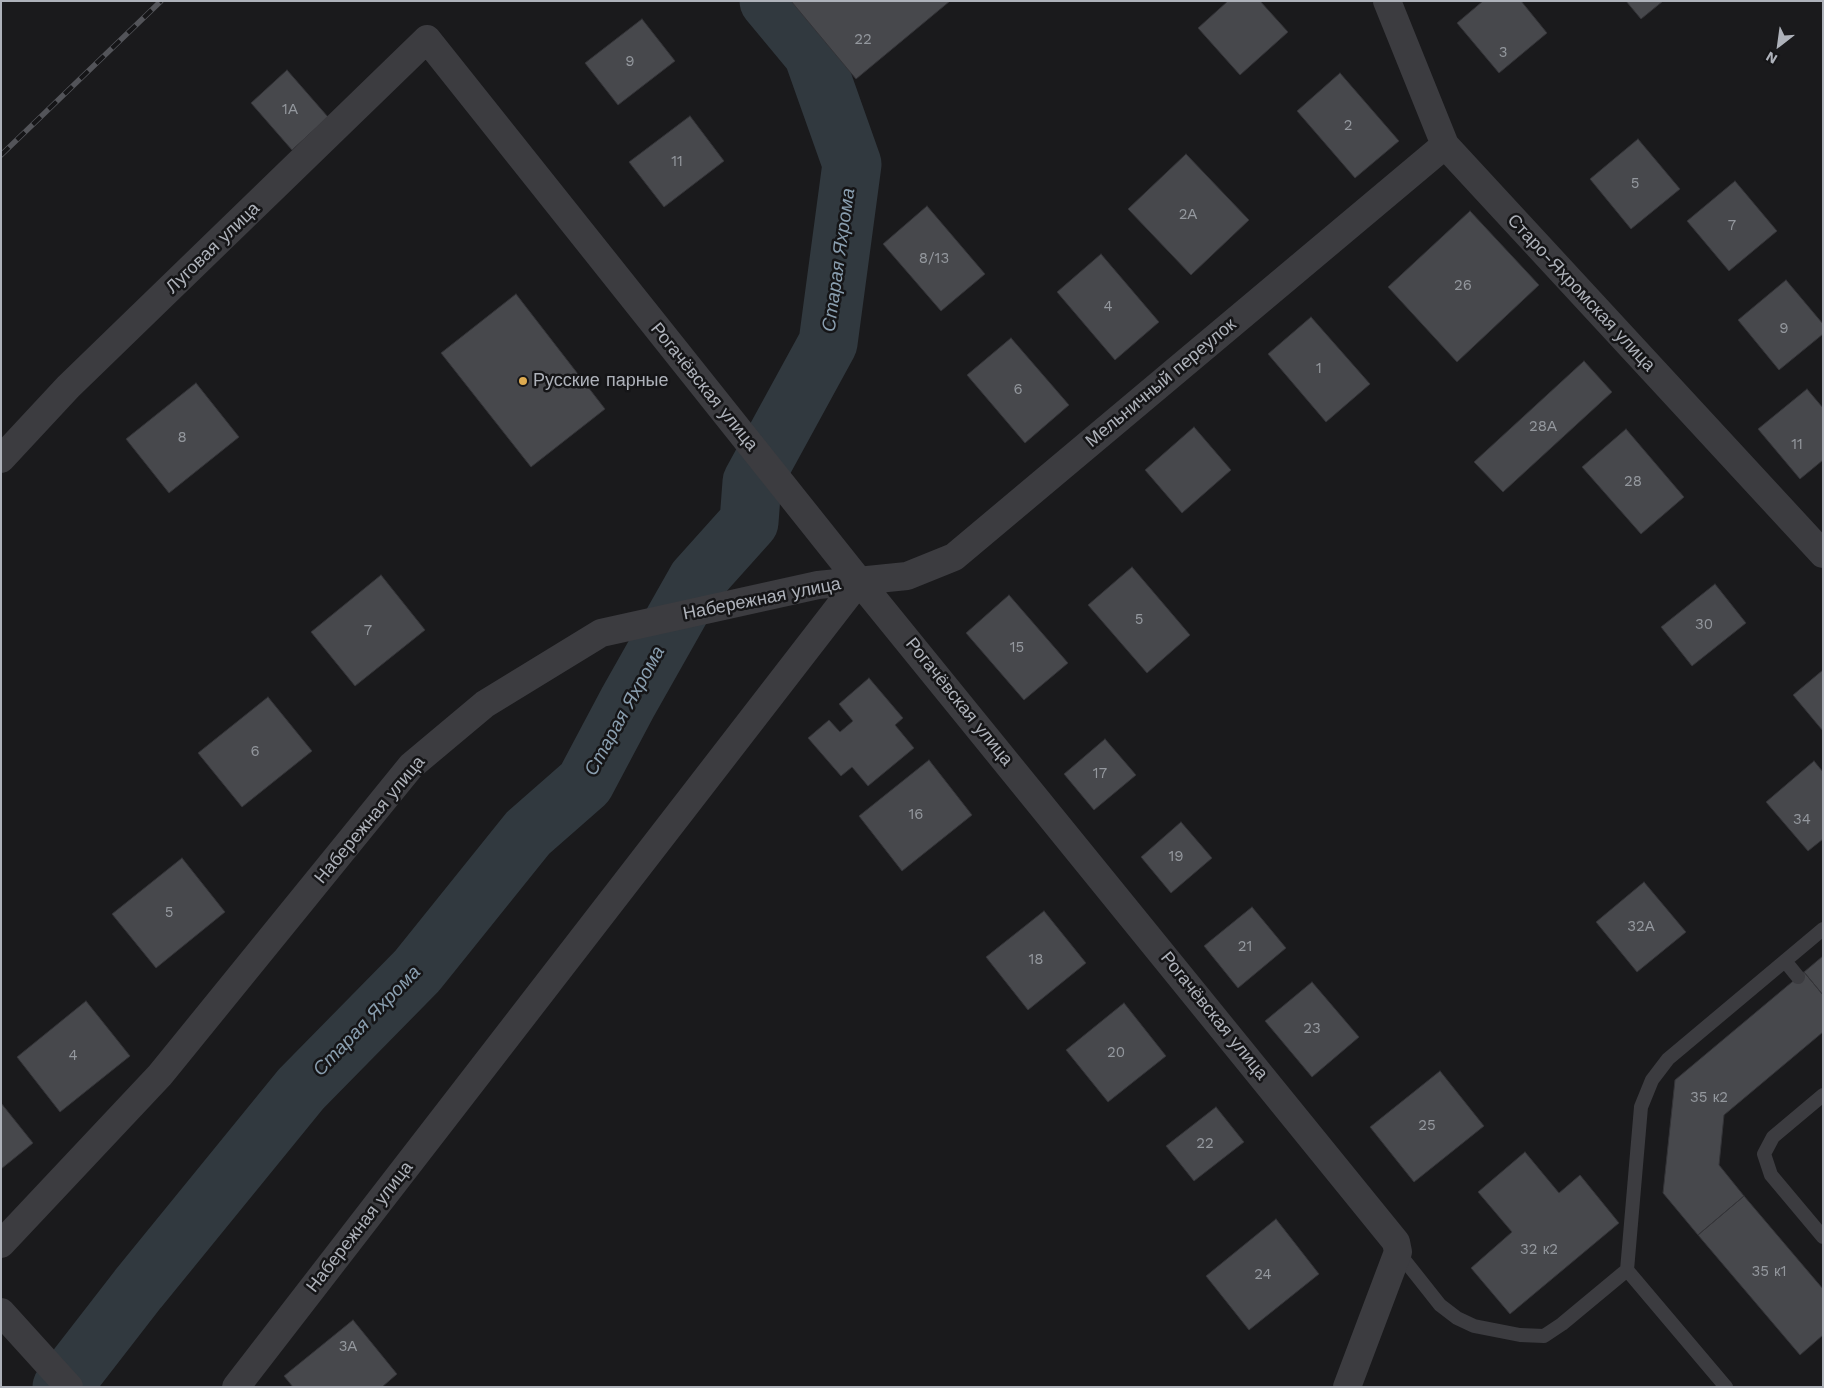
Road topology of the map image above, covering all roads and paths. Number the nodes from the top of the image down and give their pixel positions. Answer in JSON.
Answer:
{"nodes":[{"id":1,"x":1387,"y":1,"type":"edge"},
{"id":2,"x":427,"y":39,"type":"joint"},
{"id":3,"x":1444,"y":145,"type":"junction"},
{"id":4,"x":1,"y":459,"type":"edge"},
{"id":5,"x":1823,"y":554,"type":"edge"},
{"id":6,"x":859,"y":581,"type":"junction"},
{"id":7,"x":1823,"y":929,"type":"edge"},
{"id":8,"x":1785,"y":961,"type":"junction"},
{"id":9,"x":1798,"y":977,"type":"dead end"},
{"id":10,"x":1823,"y":1095,"type":"edge"},
{"id":11,"x":1823,"y":1237,"type":"edge"},
{"id":12,"x":1,"y":1244,"type":"edge"},
{"id":13,"x":1398,"y":1252,"type":"junction"},
{"id":14,"x":1627,"y":1270,"type":"junction"},
{"id":15,"x":1,"y":1312,"type":"edge"},
{"id":16,"x":69,"y":1387,"type":"edge"},
{"id":17,"x":236,"y":1387,"type":"edge"},
{"id":18,"x":1347,"y":1387,"type":"edge"},
{"id":19,"x":1726,"y":1387,"type":"edge"}],
"edges":[{"from":1,"to":3,"type":"street","name":"Старо-Яхромская улица"},
{"from":2,"to":4,"type":"street","name":"Луговая улица"},
{"from":2,"to":6,"type":"street","name":"Рогачёвская улица"},
{"from":3,"to":5,"type":"street","name":"Старо-Яхромская улица"},
{"from":3,"to":6,"type":"street","name":"Мельничный переулок"},
{"from":6,"to":12,"type":"street","name":"Набережная улица"},
{"from":6,"to":13,"type":"street","name":"Рогачёвская улица"},
{"from":6,"to":17,"type":"street","name":"Набережная улица"},
{"from":7,"to":8,"type":"lane"},
{"from":8,"to":9,"type":"lane"},
{"from":8,"to":14,"type":"lane"},
{"from":10,"to":11,"type":"lane"},
{"from":13,"to":14,"type":"lane"},
{"from":13,"to":18,"type":"street"},
{"from":14,"to":19,"type":"lane"},
{"from":15,"to":16,"type":"street"}]}
